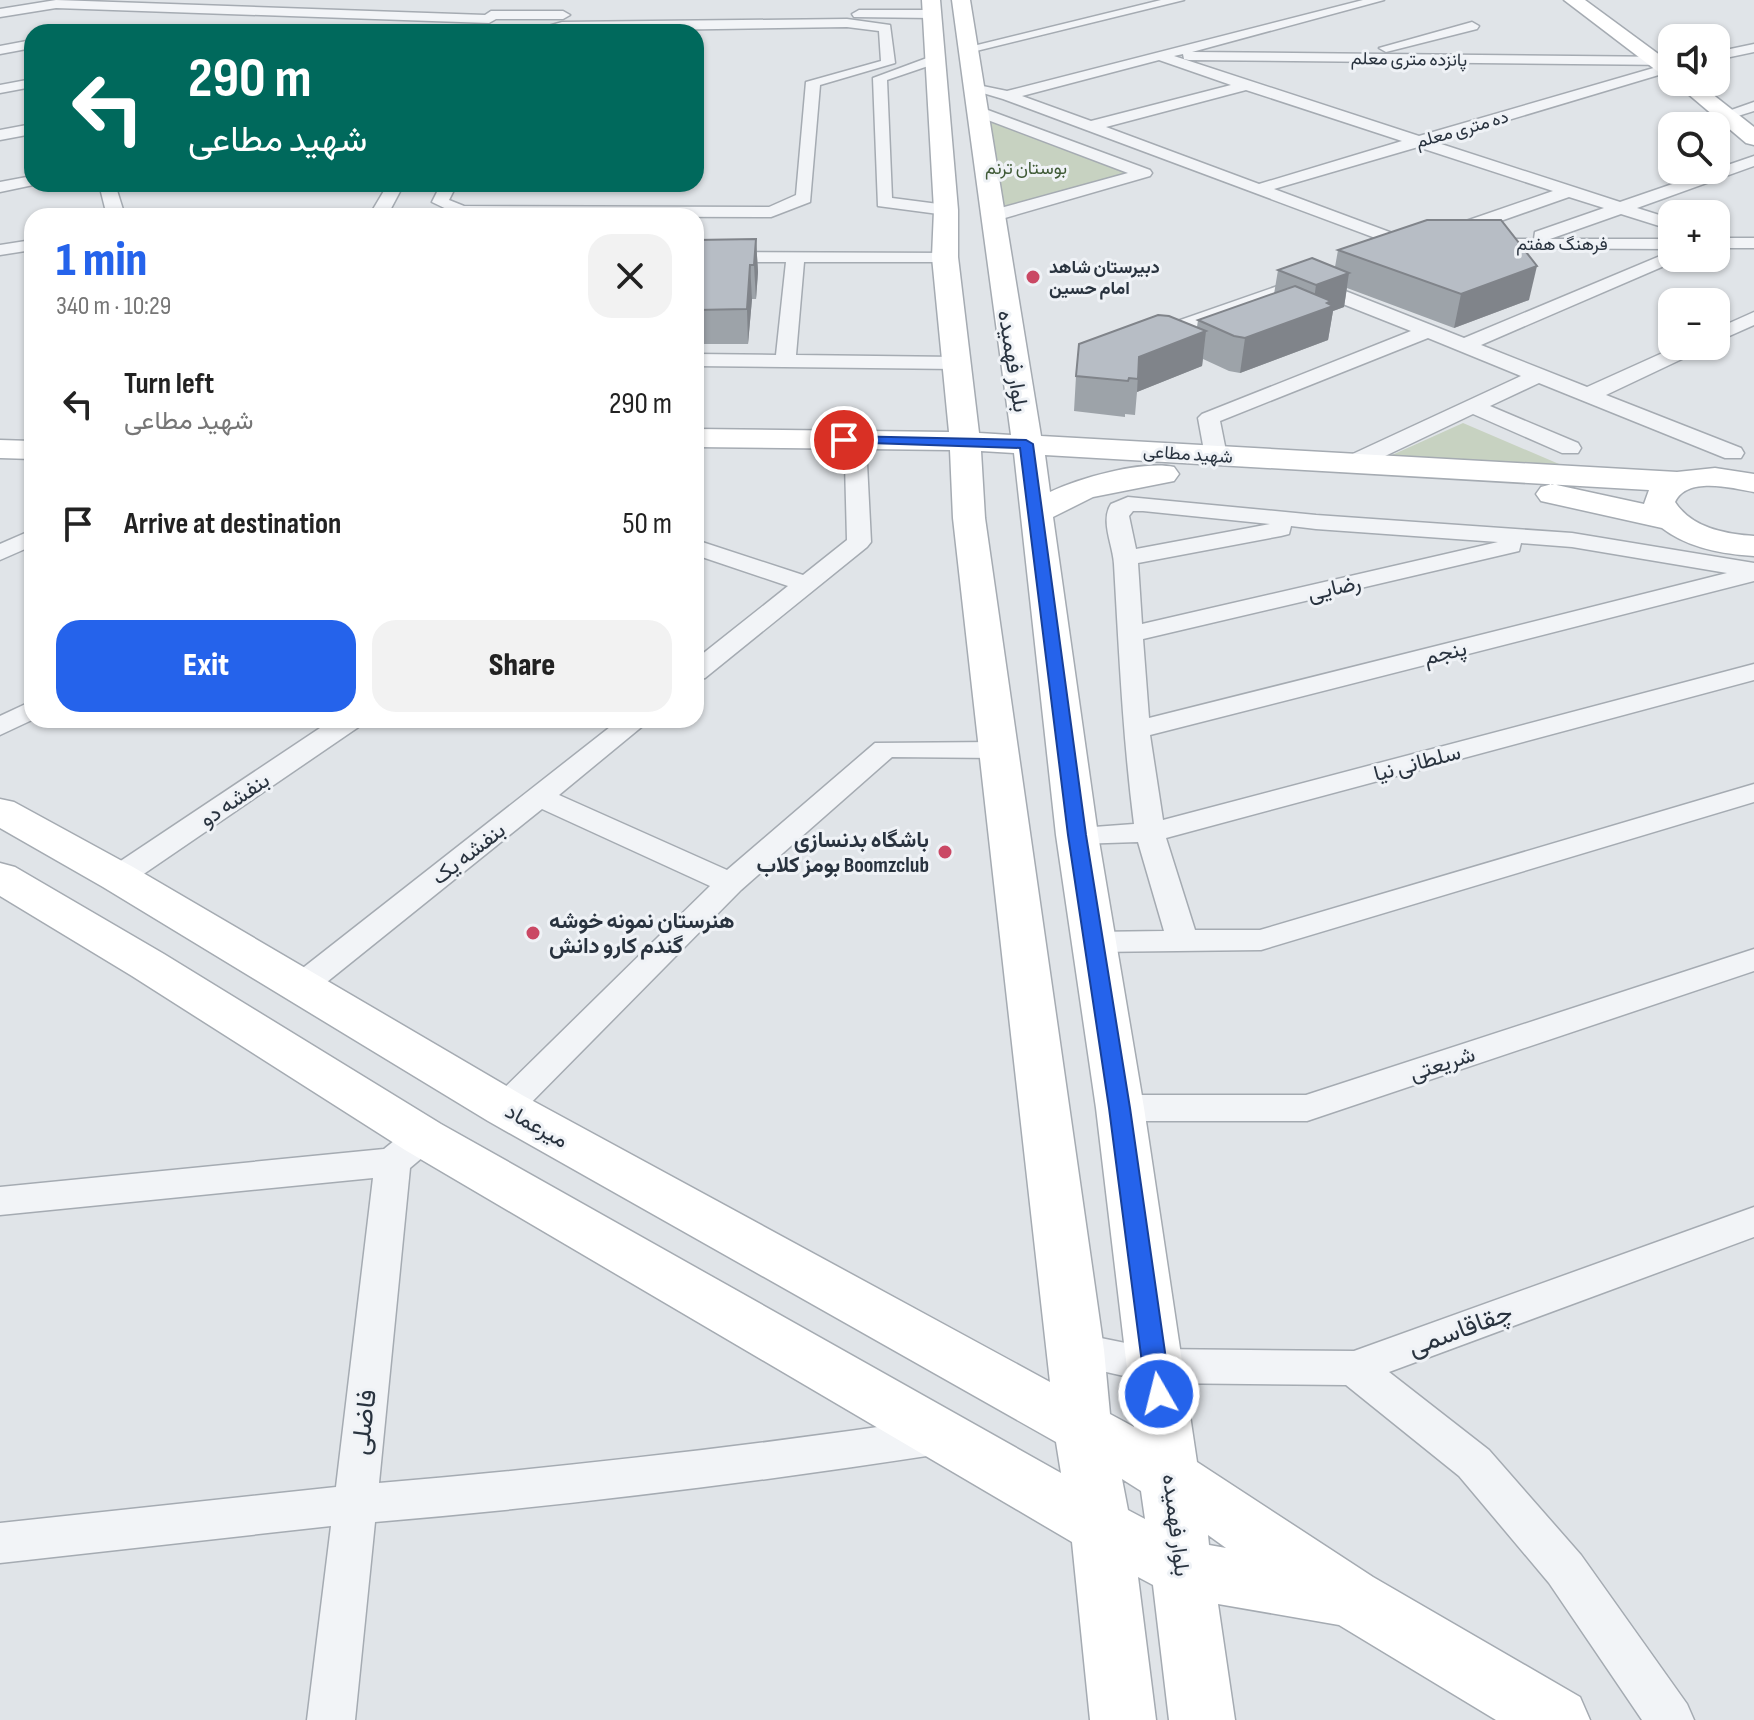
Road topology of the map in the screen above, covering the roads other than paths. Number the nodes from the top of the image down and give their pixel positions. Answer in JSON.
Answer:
{"nodes":[{"id":1,"x":499,"y":0,"type":"edge"},
{"id":2,"x":1178,"y":0,"type":"edge"},
{"id":3,"x":1378,"y":0,"type":"edge"},
{"id":4,"x":1573,"y":0,"type":"edge"},
{"id":5,"x":941,"y":5,"type":"edge"},
{"id":6,"x":57,"y":8,"type":"edge"},
{"id":7,"x":0,"y":13,"type":"edge"},
{"id":8,"x":487,"y":22,"type":"edge"},
{"id":9,"x":704,"y":25,"type":"edge"},
{"id":10,"x":1472,"y":26,"type":"dead end"},
{"id":11,"x":24,"y":46,"type":"edge"},
{"id":12,"x":1754,"y":48,"type":"edge"},
{"id":13,"x":0,"y":50,"type":"edge"},
{"id":14,"x":1737,"y":54,"type":"junction"},
{"id":15,"x":1730,"y":55,"type":"edge"},
{"id":16,"x":1159,"y":56,"type":"junction"},
{"id":17,"x":1347,"y":58,"type":"junction"},
{"id":18,"x":1754,"y":58,"type":"edge"},
{"id":19,"x":1658,"y":60,"type":"edge"},
{"id":20,"x":1658,"y":69,"type":"edge"},
{"id":21,"x":1658,"y":73,"type":"edge"},
{"id":22,"x":972,"y":80,"type":"junction"},
{"id":23,"x":24,"y":84,"type":"edge"},
{"id":24,"x":1246,"y":85,"type":"junction"},
{"id":25,"x":0,"y":89,"type":"edge"},
{"id":26,"x":1703,"y":96,"type":"edge"},
{"id":27,"x":1754,"y":106,"type":"edge"},
{"id":28,"x":1721,"y":112,"type":"edge"},
{"id":29,"x":1730,"y":113,"type":"edge"},
{"id":30,"x":1730,"y":119,"type":"edge"},
{"id":31,"x":1090,"y":126,"type":"junction"},
{"id":32,"x":24,"y":130,"type":"edge"},
{"id":33,"x":0,"y":135,"type":"edge"},
{"id":34,"x":1754,"y":138,"type":"edge"},
{"id":35,"x":1419,"y":142,"type":"junction"},
{"id":36,"x":1754,"y":161,"type":"edge"},
{"id":37,"x":24,"y":182,"type":"edge"},
{"id":38,"x":0,"y":187,"type":"edge"},
{"id":39,"x":1258,"y":189,"type":"junction"},
{"id":40,"x":1569,"y":191,"type":"junction"},
{"id":41,"x":445,"y":192,"type":"edge"},
{"id":42,"x":454,"y":208,"type":"edge"},
{"id":43,"x":1619,"y":208,"type":"junction"},
{"id":44,"x":946,"y":210,"type":"junction"},
{"id":45,"x":704,"y":212,"type":"edge"},
{"id":46,"x":992,"y":216,"type":"junction"},
{"id":47,"x":1658,"y":221,"type":"edge"},
{"id":48,"x":1472,"y":225,"type":"edge"},
{"id":49,"x":1730,"y":242,"type":"edge"},
{"id":50,"x":1754,"y":243,"type":"edge"},
{"id":51,"x":1461,"y":244,"type":"edge"},
{"id":52,"x":1517,"y":244,"type":"junction"},
{"id":53,"x":1658,"y":244,"type":"edge"},
{"id":54,"x":24,"y":246,"type":"edge"},
{"id":55,"x":0,"y":250,"type":"edge"},
{"id":56,"x":1377,"y":255,"type":"edge"},
{"id":57,"x":704,"y":257,"type":"edge"},
{"id":58,"x":796,"y":257,"type":"junction"},
{"id":59,"x":945,"y":257,"type":"junction"},
{"id":60,"x":1658,"y":262,"type":"edge"},
{"id":61,"x":1335,"y":271,"type":"edge"},
{"id":62,"x":1307,"y":282,"type":"junction"},
{"id":63,"x":1754,"y":318,"type":"edge"},
{"id":64,"x":1730,"y":329,"type":"edge"},
{"id":65,"x":1429,"y":331,"type":"junction"},
{"id":66,"x":1136,"y":342,"type":"edge"},
{"id":67,"x":1465,"y":345,"type":"junction"},
{"id":68,"x":704,"y":360,"type":"edge"},
{"id":69,"x":1664,"y":360,"type":"edge"},
{"id":70,"x":785,"y":362,"type":"junction"},
{"id":71,"x":956,"y":363,"type":"junction"},
{"id":72,"x":1539,"y":375,"type":"junction"},
{"id":73,"x":1588,"y":395,"type":"junction"},
{"id":74,"x":1473,"y":406,"type":"junction"},
{"id":75,"x":0,"y":431,"type":"edge"},
{"id":76,"x":24,"y":431,"type":"edge"},
{"id":77,"x":704,"y":438,"type":"edge"},
{"id":78,"x":1754,"y":443,"type":"edge"},
{"id":79,"x":1570,"y":448,"type":"dead end"},
{"id":80,"x":0,"y":449,"type":"edge"},
{"id":81,"x":24,"y":450,"type":"edge"},
{"id":82,"x":965,"y":452,"type":"junction"},
{"id":83,"x":1733,"y":453,"type":"junction"},
{"id":84,"x":1029,"y":455,"type":"junction"},
{"id":85,"x":1216,"y":456,"type":"junction"},
{"id":86,"x":704,"y":461,"type":"edge"},
{"id":87,"x":856,"y":463,"type":"junction"},
{"id":88,"x":1352,"y":463,"type":"junction"},
{"id":89,"x":1163,"y":474,"type":"junction"},
{"id":90,"x":1689,"y":480,"type":"junction"},
{"id":91,"x":1754,"y":483,"type":"edge"},
{"id":92,"x":1672,"y":520,"type":"junction"},
{"id":93,"x":1316,"y":522,"type":"junction"},
{"id":94,"x":1038,"y":527,"type":"junction"},
{"id":95,"x":1538,"y":540,"type":"junction"},
{"id":96,"x":24,"y":541,"type":"edge"},
{"id":97,"x":1717,"y":541,"type":"junction"},
{"id":98,"x":1754,"y":546,"type":"edge"},
{"id":99,"x":704,"y":550,"type":"edge"},
{"id":100,"x":0,"y":553,"type":"edge"},
{"id":101,"x":1126,"y":558,"type":"junction"},
{"id":102,"x":1754,"y":570,"type":"edge"},
{"id":103,"x":806,"y":584,"type":"junction"},
{"id":104,"x":1131,"y":634,"type":"junction"},
{"id":105,"x":704,"y":666,"type":"edge"},
{"id":106,"x":1754,"y":672,"type":"edge"},
{"id":107,"x":24,"y":714,"type":"edge"},
{"id":108,"x":0,"y":727,"type":"edge"},
{"id":109,"x":338,"y":728,"type":"edge"},
{"id":110,"x":626,"y":728,"type":"edge"},
{"id":111,"x":1136,"y":730,"type":"junction"},
{"id":112,"x":997,"y":750,"type":"junction"},
{"id":113,"x":1754,"y":793,"type":"edge"},
{"id":114,"x":539,"y":797,"type":"junction"},
{"id":115,"x":0,"y":811,"type":"edge"},
{"id":116,"x":1150,"y":833,"type":"junction"},
{"id":117,"x":1077,"y":835,"type":"junction"},
{"id":118,"x":0,"y":877,"type":"edge"},
{"id":119,"x":118,"y":877,"type":"junction"},
{"id":120,"x":730,"y":883,"type":"junction"},
{"id":121,"x":1183,"y":941,"type":"junction"},
{"id":122,"x":1093,"y":942,"type":"junction"},
{"id":123,"x":1754,"y":960,"type":"edge"},
{"id":124,"x":301,"y":986,"type":"junction"},
{"id":125,"x":505,"y":1108,"type":"junction"},
{"id":126,"x":1120,"y":1108,"type":"junction"},
{"id":127,"x":567,"y":1142,"type":"junction"},
{"id":128,"x":408,"y":1150,"type":"junction"},
{"id":129,"x":517,"y":1191,"type":"junction"},
{"id":130,"x":0,"y":1201,"type":"edge"},
{"id":131,"x":1754,"y":1222,"type":"edge"},
{"id":132,"x":1076,"y":1350,"type":"junction"},
{"id":133,"x":1155,"y":1366,"type":"junction"},
{"id":134,"x":1354,"y":1368,"type":"junction"},
{"id":135,"x":1082,"y":1427,"type":"junction"},
{"id":136,"x":952,"y":1441,"type":"junction"},
{"id":137,"x":1171,"y":1477,"type":"junction"},
{"id":138,"x":354,"y":1504,"type":"junction"},
{"id":139,"x":1101,"y":1527,"type":"junction"},
{"id":140,"x":0,"y":1543,"type":"edge"},
{"id":141,"x":1182,"y":1569,"type":"junction"},
{"id":142,"x":1351,"y":1598,"type":"junction"},
{"id":143,"x":331,"y":1720,"type":"edge"},
{"id":144,"x":1123,"y":1720,"type":"edge"},
{"id":145,"x":1202,"y":1720,"type":"edge"},
{"id":146,"x":1557,"y":1720,"type":"edge"},
{"id":147,"x":1670,"y":1720,"type":"edge"}],
"edges":[{"from":1,"to":8,"type":"street"},
{"from":2,"to":22,"type":"street"},
{"from":3,"to":16,"type":"street"},
{"from":4,"to":19,"type":"street"},
{"from":5,"to":8,"type":"street"},
{"from":5,"to":22,"type":"street","name":"بلوار فهمیده"},
{"from":6,"to":7,"type":"street"},
{"from":6,"to":8,"type":"street"},
{"from":9,"to":45,"type":"street"},
{"from":10,"to":17,"type":"street"},
{"from":11,"to":13,"type":"street"},
{"from":12,"to":14,"type":"street"},
{"from":14,"to":15,"type":"street"},
{"from":14,"to":18,"type":"street"},
{"from":16,"to":17,"type":"street","name":"پانزده متری معلم"},
{"from":16,"to":22,"type":"street"},
{"from":16,"to":24,"type":"street"},
{"from":17,"to":20,"type":"street","name":"پانزده متری معلم"},
{"from":17,"to":24,"type":"street"},
{"from":21,"to":35,"type":"street","name":"ده متری معلم"},
{"from":22,"to":31,"type":"street"},
{"from":22,"to":44,"type":"street","name":"بلوار فهمیده"},
{"from":22,"to":44,"type":"street"},
{"from":22,"to":46,"type":"street","name":"بلوار فهمیده"},
{"from":22,"to":46,"type":"street"},
{"from":23,"to":25,"type":"street"},
{"from":24,"to":31,"type":"street"},
{"from":24,"to":35,"type":"street"},
{"from":26,"to":28,"type":"street"},
{"from":27,"to":29,"type":"street"},
{"from":30,"to":34,"type":"street"},
{"from":31,"to":39,"type":"street"},
{"from":32,"to":33,"type":"street"},
{"from":35,"to":39,"type":"street","name":"ده متری معلم"},
{"from":35,"to":40,"type":"street"},
{"from":36,"to":43,"type":"street"},
{"from":37,"to":38,"type":"street"},
{"from":39,"to":56,"type":"street"},
{"from":40,"to":43,"type":"street"},
{"from":40,"to":48,"type":"street"},
{"from":41,"to":42,"type":"street"},
{"from":43,"to":47,"type":"street"},
{"from":43,"to":52,"type":"street"},
{"from":44,"to":59,"type":"street","name":"بلوار فهمیده"},
{"from":46,"to":84,"type":"street","name":"بلوار فهمیده"},
{"from":49,"to":50,"type":"street"},
{"from":51,"to":52,"type":"street","name":"فرهنگ هفتم"},
{"from":52,"to":53,"type":"street","name":"فرهنگ هفتم"},
{"from":54,"to":55,"type":"street"},
{"from":57,"to":58,"type":"street"},
{"from":58,"to":59,"type":"street"},
{"from":58,"to":70,"type":"street"},
{"from":59,"to":71,"type":"street","name":"بلوار فهمیده"},
{"from":60,"to":67,"type":"street"},
{"from":61,"to":62,"type":"street"},
{"from":62,"to":65,"type":"street"},
{"from":62,"to":66,"type":"street"},
{"from":63,"to":64,"type":"street"},
{"from":65,"to":67,"type":"street"},
{"from":65,"to":85,"type":"street"},
{"from":67,"to":72,"type":"street"},
{"from":68,"to":70,"type":"street"},
{"from":69,"to":73,"type":"street"},
{"from":70,"to":71,"type":"street"},
{"from":71,"to":82,"type":"street","name":"بلوار فهمیده"},
{"from":72,"to":73,"type":"street"},
{"from":72,"to":74,"type":"street"},
{"from":73,"to":83,"type":"street"},
{"from":74,"to":79,"type":"street"},
{"from":74,"to":88,"type":"street"},
{"from":75,"to":76,"type":"street"},
{"from":77,"to":82,"type":"street","name":"شهید مطاعی"},
{"from":78,"to":83,"type":"street"},
{"from":80,"to":81,"type":"street"},
{"from":82,"to":84,"type":"street","name":"شهید مطاعی"},
{"from":82,"to":87,"type":"street","name":"شهید مطاعی"},
{"from":82,"to":112,"type":"street","name":"بلوار فهمیده"},
{"from":83,"to":90,"type":"street"},
{"from":84,"to":85,"type":"street","name":"شهید مطاعی"},
{"from":84,"to":89,"type":"street","name":"شهید مطاعی"},
{"from":84,"to":94,"type":"street","name":"بلوار فهمیده"},
{"from":85,"to":88,"type":"street","name":"شهید مطاعی"},
{"from":86,"to":87,"type":"street","name":"شهید مطاعی"},
{"from":87,"to":103,"type":"street"},
{"from":88,"to":90,"type":"street","name":"شهید مطاعی"},
{"from":89,"to":92,"type":"street","name":"شهید مطاعی"},
{"from":89,"to":94,"type":"street"},
{"from":90,"to":91,"type":"street","name":"شهید مطاعی"},
{"from":90,"to":92,"type":"street"},
{"from":92,"to":97,"type":"street","name":"شهید مطاعی"},
{"from":93,"to":95,"type":"street"},
{"from":93,"to":101,"type":"street"},
{"from":93,"to":101,"type":"street"},
{"from":94,"to":117,"type":"street","name":"بلوار فهمیده"},
{"from":95,"to":102,"type":"street"},
{"from":95,"to":104,"type":"street","name":"رضایی"},
{"from":96,"to":100,"type":"street"},
{"from":97,"to":98,"type":"street"},
{"from":97,"to":102,"type":"street"},
{"from":99,"to":103,"type":"street"},
{"from":101,"to":104,"type":"street"},
{"from":102,"to":111,"type":"street","name":"پنجم"},
{"from":103,"to":105,"type":"street"},
{"from":104,"to":111,"type":"street"},
{"from":106,"to":116,"type":"street","name":"سلطانی نیا"},
{"from":107,"to":108,"type":"street"},
{"from":109,"to":119,"type":"street","name":"بنفشه دو"},
{"from":110,"to":114,"type":"street","name":"بنفشه یک"},
{"from":111,"to":116,"type":"street"},
{"from":112,"to":120,"type":"street"},
{"from":112,"to":132,"type":"street","name":"بلوار فهمیده"},
{"from":113,"to":121,"type":"street"},
{"from":114,"to":120,"type":"street"},
{"from":114,"to":124,"type":"street","name":"بنفشه یک"},
{"from":115,"to":119,"type":"street","name":"میرعماد"},
{"from":116,"to":117,"type":"street","name":"سلطانی نیا"},
{"from":116,"to":121,"type":"street"},
{"from":117,"to":122,"type":"street","name":"بلوار فهمیده"},
{"from":118,"to":128,"type":"street"},
{"from":119,"to":124,"type":"street","name":"میرعماد"},
{"from":120,"to":125,"type":"street"},
{"from":121,"to":122,"type":"street"},
{"from":122,"to":126,"type":"street","name":"بلوار فهمیده"},
{"from":123,"to":126,"type":"street","name":"شریعتی"},
{"from":124,"to":125,"type":"street","name":"میرعماد"},
{"from":125,"to":127,"type":"street","name":"میرعماد"},
{"from":126,"to":133,"type":"street","name":"بلوار فهمیده"},
{"from":127,"to":129,"type":"street"},
{"from":127,"to":135,"type":"street","name":"میرعماد"},
{"from":128,"to":129,"type":"street"},
{"from":128,"to":130,"type":"street"},
{"from":128,"to":138,"type":"street","name":"فاضلی"},
{"from":129,"to":136,"type":"street"},
{"from":131,"to":134,"type":"street","name":"چقاقاسمی"},
{"from":132,"to":133,"type":"street","name":"چقاقاسمی"},
{"from":132,"to":135,"type":"street","name":"بلوار فهمیده"},
{"from":133,"to":134,"type":"street","name":"چقاقاسمی"},
{"from":133,"to":137,"type":"street","name":"بلوار فهمیده"},
{"from":134,"to":147,"type":"street"},
{"from":135,"to":137,"type":"street","name":"میرعماد"},
{"from":135,"to":139,"type":"street","name":"بلوار فهمیده"},
{"from":136,"to":138,"type":"street"},
{"from":136,"to":139,"type":"street"},
{"from":137,"to":141,"type":"street","name":"بلوار فهمیده"},
{"from":137,"to":142,"type":"street","name":"میرعماد"},
{"from":138,"to":140,"type":"street"},
{"from":138,"to":143,"type":"street","name":"فاضلی"},
{"from":139,"to":141,"type":"street"},
{"from":139,"to":144,"type":"street","name":"بلوار فهمیده"},
{"from":141,"to":142,"type":"street"},
{"from":141,"to":145,"type":"street","name":"بلوار فهمیده"},
{"from":142,"to":146,"type":"street","name":"میرعماد"}]}
